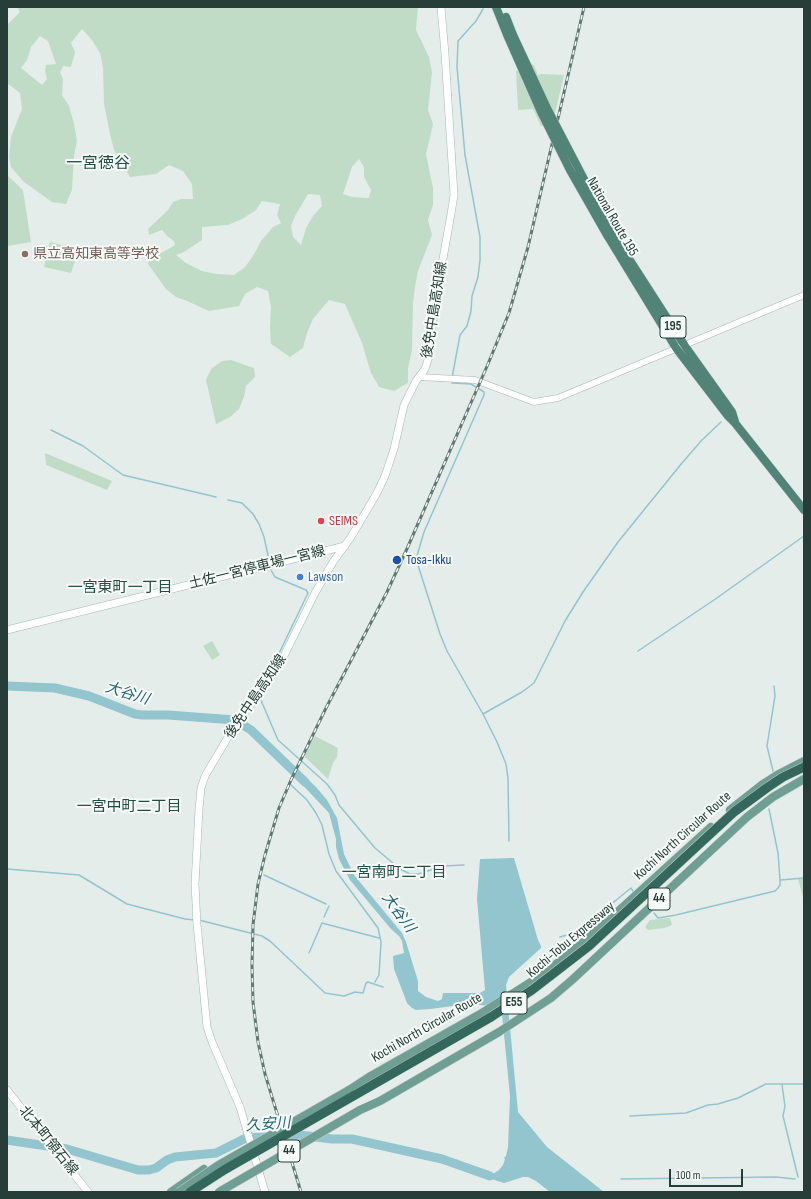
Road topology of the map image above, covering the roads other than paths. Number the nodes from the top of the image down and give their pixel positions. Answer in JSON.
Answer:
{"nodes":[{"id":1,"x":441,"y":7,"type":"edge"},
{"id":2,"x":496,"y":7,"type":"edge"},
{"id":3,"x":502,"y":7,"type":"edge"},
{"id":4,"x":511,"y":36,"type":"junction"},
{"id":5,"x":609,"y":233,"type":"junction"},
{"id":6,"x":804,"y":295,"type":"edge"},
{"id":7,"x":685,"y":346,"type":"junction"},
{"id":8,"x":676,"y":348,"type":"junction"},
{"id":9,"x":420,"y":377,"type":"junction"},
{"id":10,"x":735,"y":423,"type":"junction"},
{"id":11,"x":804,"y":510,"type":"edge"},
{"id":12,"x":344,"y":546,"type":"junction"},
{"id":13,"x":7,"y":630,"type":"edge"},
{"id":14,"x":804,"y":761,"type":"edge"},
{"id":15,"x":804,"y":767,"type":"edge"},
{"id":16,"x":804,"y":779,"type":"edge"},
{"id":17,"x":348,"y":1088,"type":"junction"},
{"id":18,"x":7,"y":1090,"type":"edge"},
{"id":19,"x":361,"y":1112,"type":"junction"},
{"id":20,"x":88,"y":1192,"type":"edge"},
{"id":21,"x":171,"y":1192,"type":"edge"},
{"id":22,"x":179,"y":1192,"type":"edge"},
{"id":23,"x":190,"y":1192,"type":"edge"},
{"id":24,"x":219,"y":1192,"type":"edge"},
{"id":25,"x":225,"y":1192,"type":"edge"},
{"id":26,"x":265,"y":1192,"type":"edge"}],
"edges":[{"from":1,"to":9,"type":"main road","name":"後免中島高知線"},
{"from":2,"to":4,"type":"highway","name":"National Route 195","number":"195"},
{"from":3,"to":4,"type":"highway","name":"National Route 195","number":"195"},
{"from":4,"to":5,"type":"highway","name":"National Route 195","number":"195","bridge":true},
{"from":5,"to":7,"type":"highway","name":"National Route 195","number":"195"},
{"from":5,"to":8,"type":"highway","name":"National Route 195","number":"195"},
{"from":6,"to":7,"type":"street"},
{"from":7,"to":8,"type":"street"},
{"from":7,"to":10,"type":"highway","name":"National Route 195","number":"195"},
{"from":8,"to":9,"type":"street"},
{"from":8,"to":10,"type":"highway","name":"National Route 195","number":"195"},
{"from":9,"to":12,"type":"main road","name":"後免中島高知線"},
{"from":10,"to":11,"type":"highway","name":"National Route 195","number":"195"},
{"from":12,"to":13,"type":"main road","name":"土佐一宮停車場一宮線"},
{"from":12,"to":26,"type":"main road","name":"後免中島高知線"},
{"from":14,"to":17,"type":"main road","name":"Kochi North Circular Route","number":"44"},
{"from":15,"to":23,"type":"highway","name":"Kochi-Tobu Expressway","number":"E55","bridge":true},
{"from":16,"to":19,"type":"main road","name":"Kochi North Circular Route","number":"44"},
{"from":17,"to":21,"type":"main road"},
{"from":17,"to":22,"type":"main road","name":"Kochi North Circular Route","number":"44","bridge":true},
{"from":18,"to":20,"type":"main road","name":"北本町領石線"},
{"from":19,"to":24,"type":"main road","name":"Kochi North Circular Route","number":"44","bridge":true},
{"from":19,"to":25,"type":"main road","number":"44"}]}
